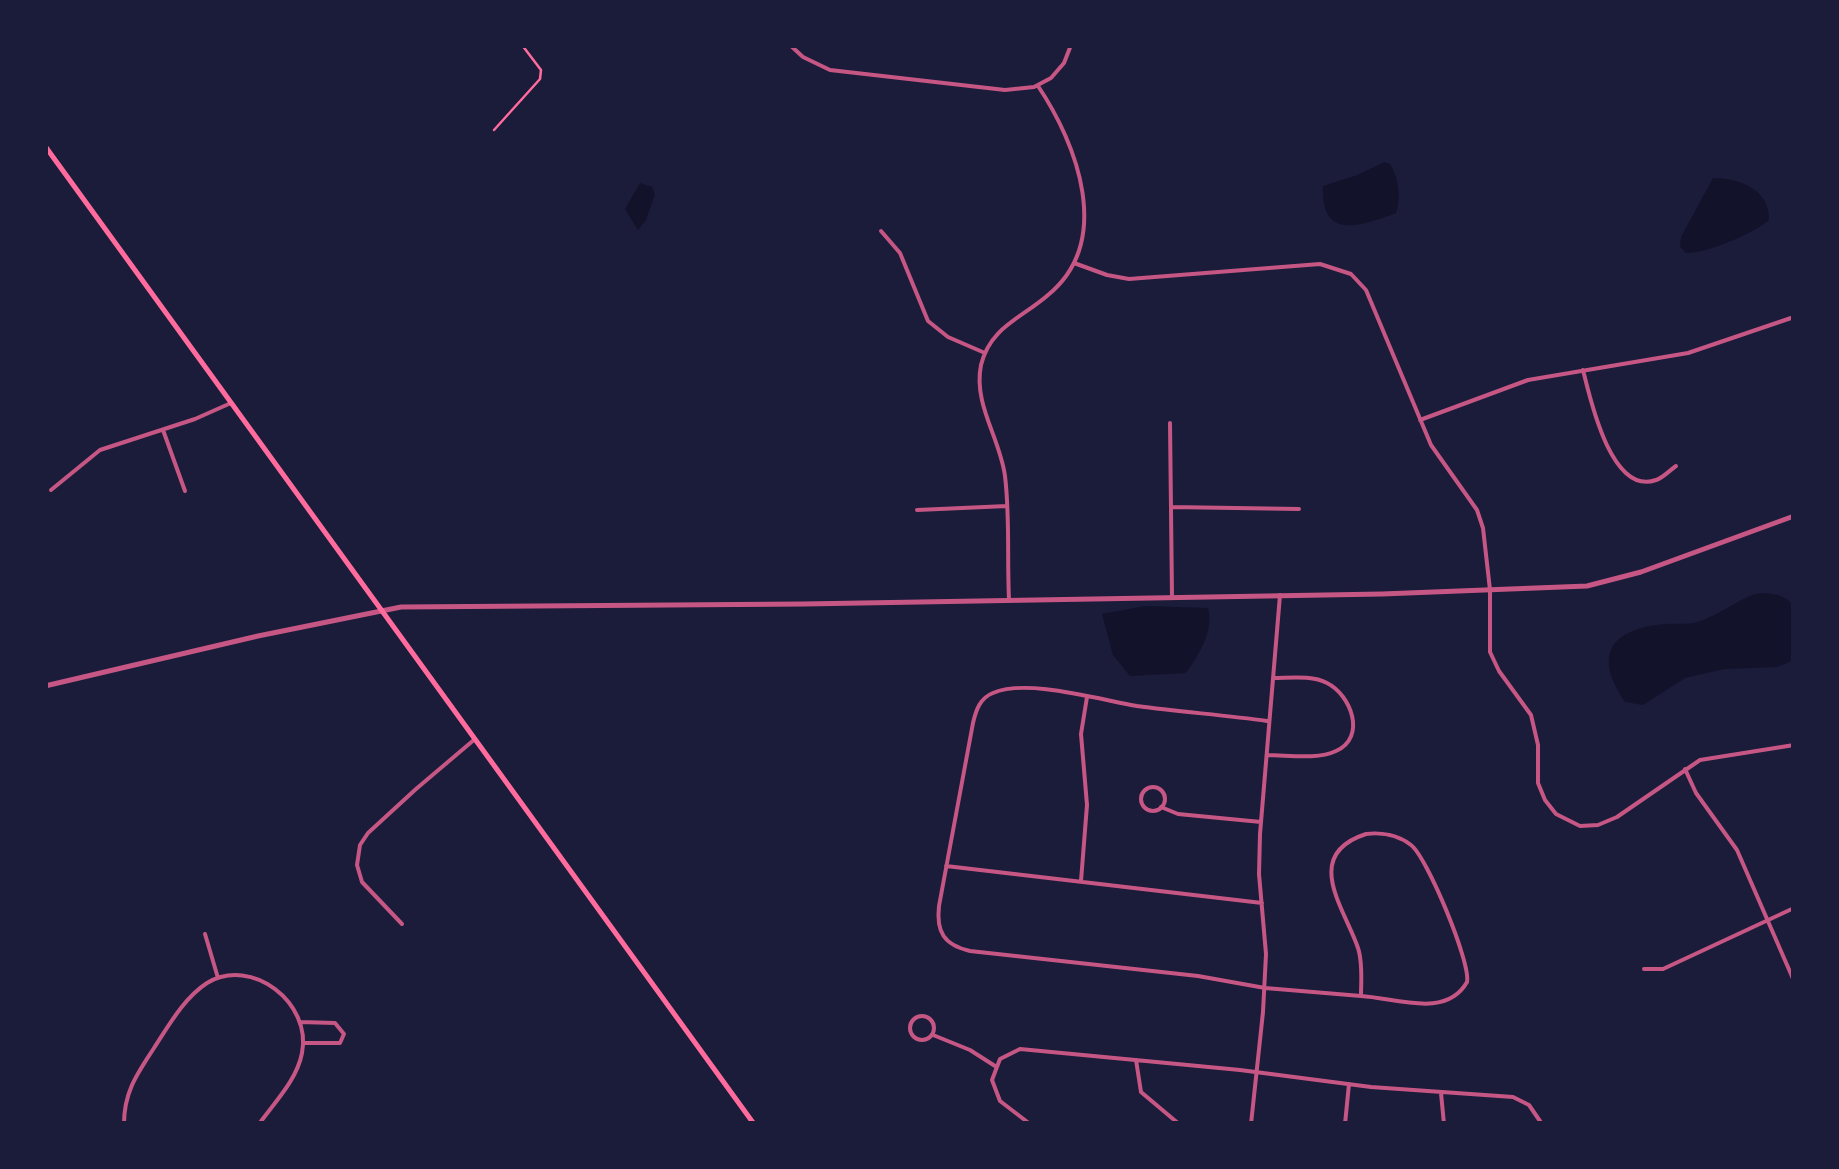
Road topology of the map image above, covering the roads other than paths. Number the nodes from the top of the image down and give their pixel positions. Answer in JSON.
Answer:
{"nodes":[{"id":1,"x":790,"y":45,"type":"edge"},
{"id":2,"x":1071,"y":45,"type":"edge"},
{"id":3,"x":1038,"y":86,"type":"junction"},
{"id":4,"x":45,"y":146,"type":"edge"},
{"id":5,"x":881,"y":231,"type":"dead end"},
{"id":6,"x":1074,"y":263,"type":"junction"},
{"id":7,"x":1794,"y":317,"type":"edge"},
{"id":8,"x":985,"y":354,"type":"junction"},
{"id":9,"x":1583,"y":370,"type":"junction"},
{"id":10,"x":231,"y":404,"type":"junction"},
{"id":11,"x":1420,"y":420,"type":"junction"},
{"id":12,"x":1170,"y":423,"type":"dead end"},
{"id":13,"x":162,"y":430,"type":"junction"},
{"id":14,"x":1676,"y":466,"type":"dead end"},
{"id":15,"x":51,"y":490,"type":"dead end"},
{"id":16,"x":185,"y":491,"type":"dead end"},
{"id":17,"x":1007,"y":506,"type":"junction"},
{"id":18,"x":1171,"y":508,"type":"junction"},
{"id":19,"x":1299,"y":509,"type":"dead end"},
{"id":20,"x":917,"y":510,"type":"dead end"},
{"id":21,"x":1794,"y":516,"type":"edge"},
{"id":22,"x":1490,"y":590,"type":"junction"},
{"id":23,"x":1280,"y":595,"type":"junction"},
{"id":24,"x":1172,"y":597,"type":"junction"},
{"id":25,"x":1009,"y":599,"type":"junction"},
{"id":26,"x":382,"y":608,"type":"junction"},
{"id":27,"x":1273,"y":678,"type":"junction"},
{"id":28,"x":45,"y":686,"type":"edge"},
{"id":29,"x":1088,"y":698,"type":"junction"},
{"id":30,"x":1268,"y":721,"type":"junction"},
{"id":31,"x":475,"y":739,"type":"junction"},
{"id":32,"x":1794,"y":745,"type":"edge"},
{"id":33,"x":1266,"y":755,"type":"junction"},
{"id":34,"x":1684,"y":769,"type":"junction"},
{"id":35,"x":1162,"y":807,"type":"junction"},
{"id":36,"x":1261,"y":822,"type":"junction"},
{"id":37,"x":946,"y":866,"type":"junction"},
{"id":38,"x":1081,"y":881,"type":"junction"},
{"id":39,"x":1262,"y":903,"type":"junction"},
{"id":40,"x":1794,"y":908,"type":"edge"},
{"id":41,"x":1767,"y":920,"type":"junction"},
{"id":42,"x":402,"y":924,"type":"dead end"},
{"id":43,"x":206,"y":934,"type":"dead end"},
{"id":44,"x":1644,"y":969,"type":"dead end"},
{"id":45,"x":218,"y":978,"type":"junction"},
{"id":46,"x":1794,"y":981,"type":"edge"},
{"id":47,"x":1265,"y":988,"type":"junction"},
{"id":48,"x":1361,"y":996,"type":"junction"},
{"id":49,"x":300,"y":1022,"type":"junction"},
{"id":50,"x":932,"y":1034,"type":"junction"},
{"id":51,"x":304,"y":1043,"type":"junction"},
{"id":52,"x":1136,"y":1060,"type":"junction"},
{"id":53,"x":995,"y":1066,"type":"junction"},
{"id":54,"x":1257,"y":1073,"type":"junction"},
{"id":55,"x":1349,"y":1084,"type":"junction"},
{"id":56,"x":1441,"y":1093,"type":"junction"},
{"id":57,"x":124,"y":1124,"type":"edge"},
{"id":58,"x":258,"y":1124,"type":"edge"},
{"id":59,"x":754,"y":1124,"type":"edge"},
{"id":60,"x":1030,"y":1124,"type":"edge"},
{"id":61,"x":1179,"y":1124,"type":"edge"},
{"id":62,"x":1251,"y":1124,"type":"edge"},
{"id":63,"x":1345,"y":1124,"type":"edge"},
{"id":64,"x":1444,"y":1124,"type":"edge"},
{"id":65,"x":1542,"y":1124,"type":"edge"}],
"edges":[{"from":1,"to":3,"type":"street"},
{"from":2,"to":3,"type":"street"},
{"from":3,"to":6,"type":"street"},
{"from":4,"to":10,"type":"main road"},
{"from":5,"to":8,"type":"street"},
{"from":6,"to":8,"type":"street"},
{"from":6,"to":11,"type":"street"},
{"from":7,"to":9,"type":"street"},
{"from":8,"to":17,"type":"street"},
{"from":9,"to":11,"type":"street"},
{"from":9,"to":14,"type":"street"},
{"from":10,"to":13,"type":"street"},
{"from":10,"to":26,"type":"main road"},
{"from":11,"to":22,"type":"street"},
{"from":12,"to":18,"type":"street"},
{"from":13,"to":15,"type":"street"},
{"from":13,"to":16,"type":"street"},
{"from":17,"to":20,"type":"street"},
{"from":17,"to":25,"type":"street"},
{"from":18,"to":19,"type":"street"},
{"from":18,"to":24,"type":"street"},
{"from":21,"to":22,"type":"street"},
{"from":22,"to":23,"type":"street"},
{"from":22,"to":34,"type":"street"},
{"from":23,"to":24,"type":"street"},
{"from":23,"to":27,"type":"street"},
{"from":24,"to":25,"type":"street"},
{"from":25,"to":26,"type":"street"},
{"from":26,"to":28,"type":"street"},
{"from":26,"to":31,"type":"main road"},
{"from":27,"to":30,"type":"street"},
{"from":27,"to":33,"type":"street"},
{"from":29,"to":30,"type":"street"},
{"from":29,"to":37,"type":"street"},
{"from":29,"to":38,"type":"street"},
{"from":30,"to":33,"type":"street"},
{"from":31,"to":42,"type":"street"},
{"from":31,"to":59,"type":"main road"},
{"from":32,"to":34,"type":"street"},
{"from":33,"to":36,"type":"street"},
{"from":34,"to":41,"type":"street"},
{"from":35,"to":35,"type":"street"},
{"from":35,"to":36,"type":"street"},
{"from":36,"to":39,"type":"street"},
{"from":37,"to":38,"type":"street"},
{"from":37,"to":47,"type":"street"},
{"from":38,"to":39,"type":"street"},
{"from":39,"to":47,"type":"street"},
{"from":40,"to":41,"type":"street"},
{"from":41,"to":44,"type":"street"},
{"from":41,"to":46,"type":"street"},
{"from":43,"to":45,"type":"street"},
{"from":45,"to":49,"type":"street"},
{"from":45,"to":57,"type":"street"},
{"from":47,"to":48,"type":"street"},
{"from":47,"to":54,"type":"street"},
{"from":48,"to":48,"type":"street"},
{"from":49,"to":51,"type":"street"},
{"from":49,"to":51,"type":"street"},
{"from":50,"to":50,"type":"street"},
{"from":50,"to":53,"type":"street"},
{"from":51,"to":58,"type":"street"},
{"from":52,"to":53,"type":"street"},
{"from":52,"to":54,"type":"street"},
{"from":52,"to":61,"type":"street"},
{"from":53,"to":60,"type":"street"},
{"from":54,"to":55,"type":"street"},
{"from":54,"to":62,"type":"street"},
{"from":55,"to":56,"type":"street"},
{"from":55,"to":63,"type":"street"},
{"from":56,"to":64,"type":"street"},
{"from":56,"to":65,"type":"street"}]}
